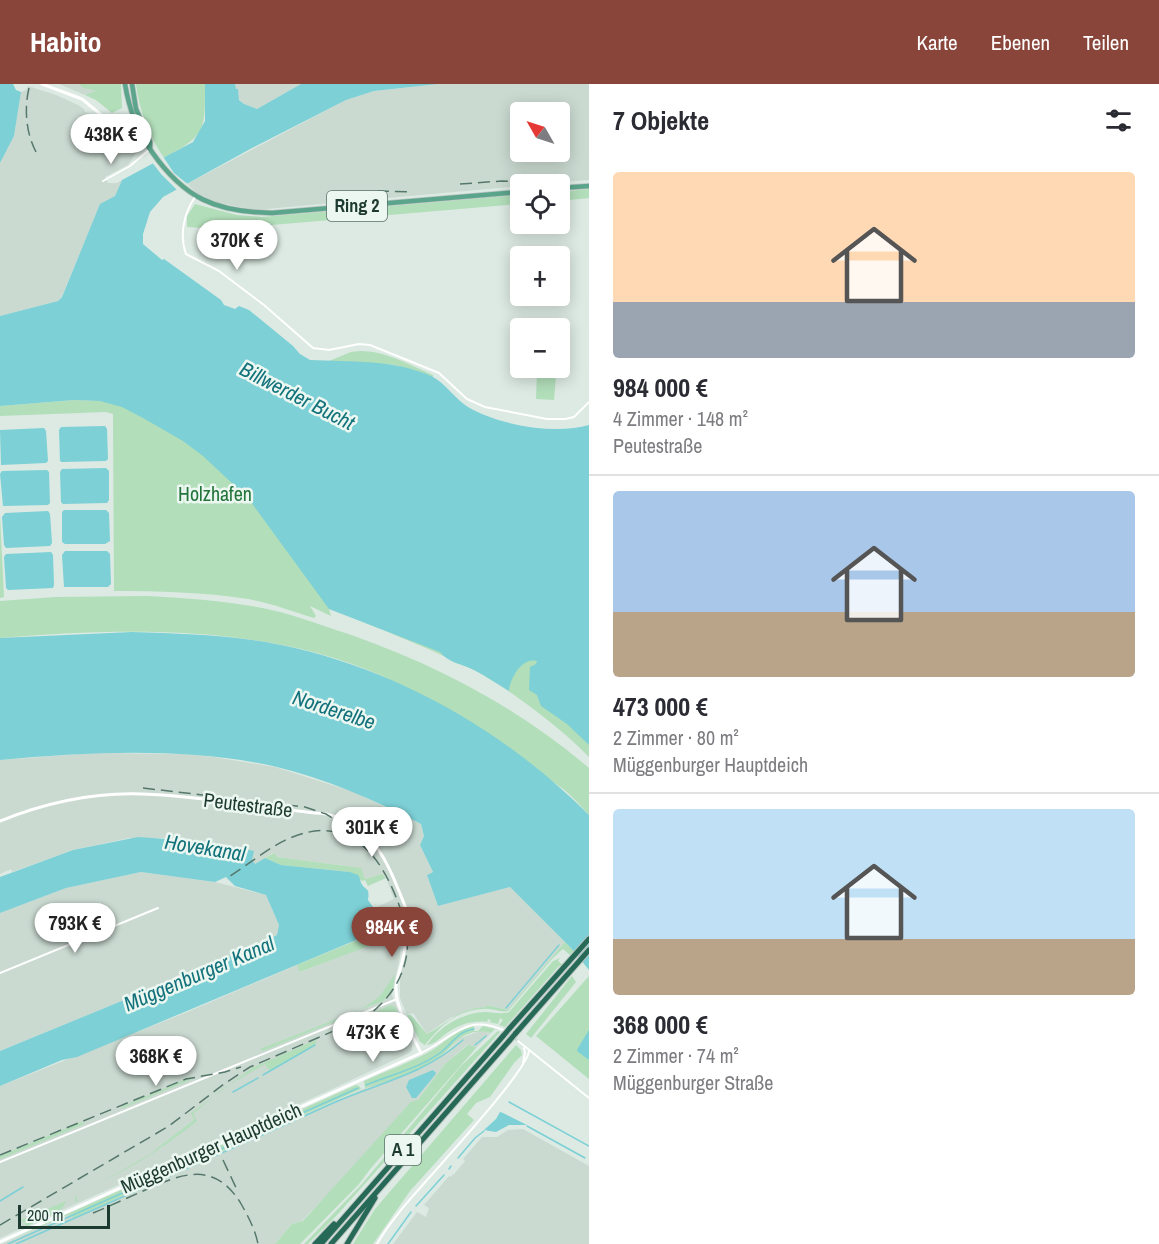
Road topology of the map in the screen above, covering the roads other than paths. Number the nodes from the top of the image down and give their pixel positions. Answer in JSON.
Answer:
{"nodes":[{"id":1,"x":42,"y":84,"type":"edge"},
{"id":2,"x":125,"y":84,"type":"edge"},
{"id":3,"x":132,"y":84,"type":"edge"},
{"id":4,"x":103,"y":115,"type":"junction"},
{"id":5,"x":133,"y":115,"type":"junction"},
{"id":6,"x":139,"y":117,"type":"junction"},
{"id":7,"x":111,"y":123,"type":"junction"},
{"id":8,"x":135,"y":123,"type":"junction"},
{"id":9,"x":140,"y":132,"type":"junction"},
{"id":10,"x":152,"y":152,"type":"junction"},
{"id":11,"x":103,"y":182,"type":"dead end"},
{"id":12,"x":589,"y":186,"type":"edge"},
{"id":13,"x":570,"y":187,"type":"edge"},
{"id":14,"x":510,"y":193,"type":"edge"},
{"id":15,"x":195,"y":197,"type":"junction"},
{"id":16,"x":589,"y":402,"type":"edge"},
{"id":17,"x":0,"y":821,"type":"edge"},
{"id":18,"x":158,"y":908,"type":"dead end"},
{"id":19,"x":589,"y":939,"type":"edge"},
{"id":20,"x":589,"y":950,"type":"edge"},
{"id":21,"x":0,"y":974,"type":"edge"},
{"id":22,"x":397,"y":999,"type":"junction"},
{"id":23,"x":505,"y":1032,"type":"junction"},
{"id":24,"x":518,"y":1041,"type":"tunnel mouth"},
{"id":25,"x":523,"y":1045,"type":"junction"},
{"id":26,"x":529,"y":1050,"type":"junction"},
{"id":27,"x":421,"y":1053,"type":"junction"},
{"id":28,"x":521,"y":1068,"type":"junction"},
{"id":29,"x":589,"y":1098,"type":"edge"},
{"id":30,"x":0,"y":1162,"type":"edge"},
{"id":31,"x":385,"y":1184,"type":"junction"},
{"id":32,"x":363,"y":1196,"type":"junction"},
{"id":33,"x":0,"y":1242,"type":"edge"},
{"id":34,"x":315,"y":1244,"type":"edge"},
{"id":35,"x":321,"y":1244,"type":"edge"},
{"id":36,"x":331,"y":1244,"type":"edge"},
{"id":37,"x":347,"y":1244,"type":"edge"},
{"id":38,"x":377,"y":1244,"type":"edge"}],
"edges":[{"from":1,"to":4,"type":"street"},
{"from":2,"to":5,"type":"main road","number":"Ring 2"},
{"from":3,"to":6,"type":"main road","number":"Ring 2"},
{"from":4,"to":5,"type":"street"},
{"from":4,"to":7,"type":"street"},
{"from":5,"to":6,"type":"street"},
{"from":5,"to":8,"type":"main road","number":"Ring 2"},
{"from":6,"to":8,"type":"street"},
{"from":6,"to":10,"type":"main road","number":"Ring 2"},
{"from":7,"to":8,"type":"street"},
{"from":7,"to":9,"type":"street"},
{"from":8,"to":9,"type":"main road","number":"Ring 2"},
{"from":9,"to":10,"type":"main road","number":"Ring 2"},
{"from":10,"to":11,"type":"street"},
{"from":10,"to":15,"type":"main road","number":"Ring 2"},
{"from":12,"to":13,"type":"main road"},
{"from":14,"to":15,"type":"main road","number":"Ring 2"},
{"from":15,"to":16,"type":"street"},
{"from":17,"to":22,"type":"street","name":"Peutestraße"},
{"from":18,"to":21,"type":"street"},
{"from":19,"to":23,"type":"highway","number":"A 1"},
{"from":20,"to":31,"type":"highway","number":"A 1","bridge":true},
{"from":22,"to":27,"type":"street","name":"Peutestraße"},
{"from":22,"to":30,"type":"street"},
{"from":23,"to":27,"type":"street"},
{"from":23,"to":32,"type":"highway","number":"A 1"},
{"from":24,"to":25,"type":"street"},
{"from":25,"to":26,"type":"street"},
{"from":25,"to":28,"type":"street"},
{"from":26,"to":28,"type":"street"},
{"from":26,"to":29,"type":"street"},
{"from":27,"to":33,"type":"street","name":"Müggenburger Hauptdeich"},
{"from":28,"to":38,"type":"street"},
{"from":31,"to":36,"type":"highway"},
{"from":31,"to":37,"type":"highway","number":"A 1"},
{"from":32,"to":34,"type":"highway"},
{"from":32,"to":35,"type":"highway","number":"A 1"}]}
